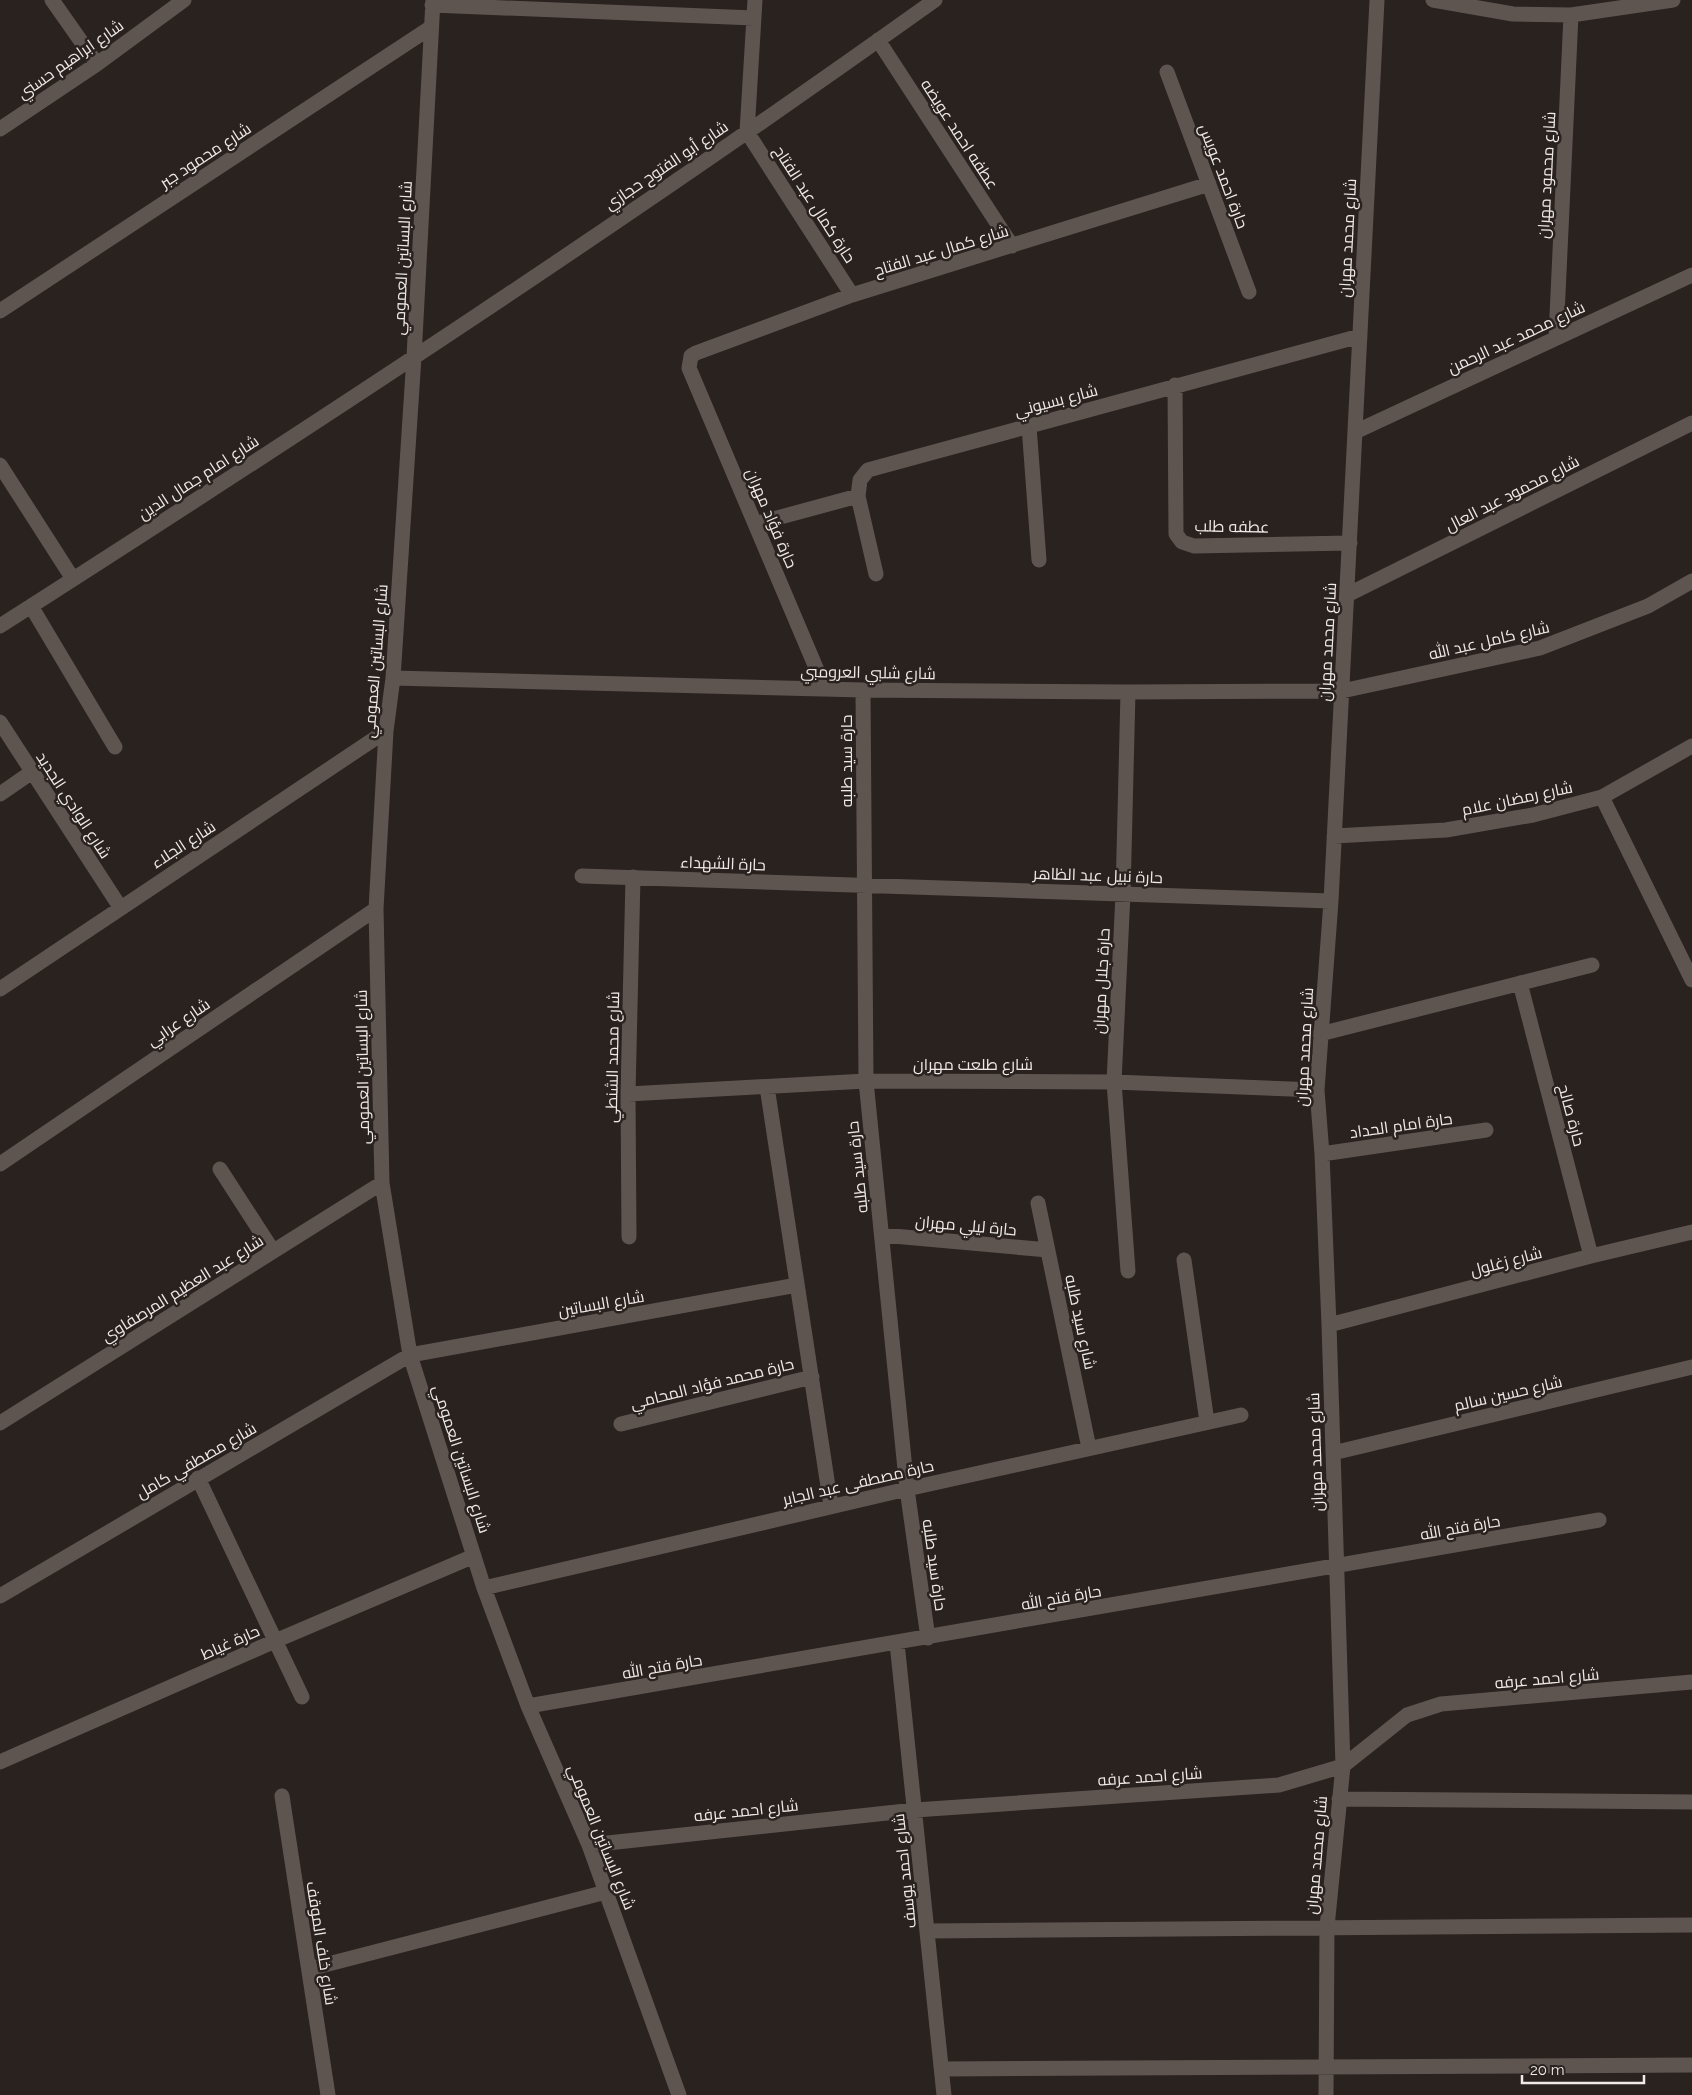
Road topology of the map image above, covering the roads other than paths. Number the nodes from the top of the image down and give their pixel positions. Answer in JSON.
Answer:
{"nodes":[{"id":1,"x":52,"y":0,"type":"edge"},
{"id":2,"x":184,"y":0,"type":"edge"},
{"id":3,"x":755,"y":0,"type":"edge"},
{"id":4,"x":935,"y":0,"type":"edge"},
{"id":5,"x":1377,"y":0,"type":"edge"},
{"id":6,"x":1433,"y":0,"type":"edge"},
{"id":7,"x":1673,"y":0,"type":"edge"},
{"id":8,"x":433,"y":3,"type":"edge"},
{"id":9,"x":1642,"y":3,"type":"edge"},
{"id":10,"x":1541,"y":7,"type":"edge"},
{"id":11,"x":1571,"y":15,"type":"junction"},
{"id":12,"x":754,"y":18,"type":"junction"},
{"id":13,"x":430,"y":28,"type":"junction"},
{"id":14,"x":878,"y":40,"type":"junction"},
{"id":15,"x":97,"y":64,"type":"junction"},
{"id":16,"x":1167,"y":72,"type":"dead end"},
{"id":17,"x":0,"y":129,"type":"edge"},
{"id":18,"x":747,"y":132,"type":"junction"},
{"id":19,"x":1209,"y":184,"type":"junction"},
{"id":20,"x":1012,"y":246,"type":"junction"},
{"id":21,"x":1692,"y":275,"type":"edge"},
{"id":22,"x":1249,"y":292,"type":"dead end"},
{"id":23,"x":852,"y":295,"type":"junction"},
{"id":24,"x":0,"y":311,"type":"edge"},
{"id":25,"x":1360,"y":336,"type":"junction"},
{"id":26,"x":1556,"y":337,"type":"junction"},
{"id":27,"x":414,"y":357,"type":"junction"},
{"id":28,"x":690,"y":360,"type":"joint"},
{"id":29,"x":1175,"y":385,"type":"junction"},
{"id":30,"x":1692,"y":423,"type":"edge"},
{"id":31,"x":1029,"y":426,"type":"junction"},
{"id":32,"x":1355,"y":432,"type":"junction"},
{"id":33,"x":0,"y":465,"type":"edge"},
{"id":34,"x":858,"y":496,"type":"junction"},
{"id":35,"x":755,"y":524,"type":"junction"},
{"id":36,"x":1350,"y":543,"type":"junction"},
{"id":37,"x":1039,"y":560,"type":"dead end"},
{"id":38,"x":876,"y":574,"type":"dead end"},
{"id":39,"x":73,"y":579,"type":"junction"},
{"id":40,"x":1692,"y":581,"type":"edge"},
{"id":41,"x":1347,"y":595,"type":"junction"},
{"id":42,"x":31,"y":606,"type":"junction"},
{"id":43,"x":0,"y":626,"type":"edge"},
{"id":44,"x":393,"y":678,"type":"junction"},
{"id":45,"x":825,"y":688,"type":"junction"},
{"id":46,"x":863,"y":690,"type":"junction"},
{"id":47,"x":1342,"y":691,"type":"junction"},
{"id":48,"x":1128,"y":692,"type":"junction"},
{"id":49,"x":0,"y":722,"type":"edge"},
{"id":50,"x":386,"y":731,"type":"junction"},
{"id":51,"x":1692,"y":746,"type":"edge"},
{"id":52,"x":115,"y":747,"type":"dead end"},
{"id":53,"x":32,"y":772,"type":"junction"},
{"id":54,"x":0,"y":794,"type":"edge"},
{"id":55,"x":1602,"y":798,"type":"junction"},
{"id":56,"x":1334,"y":836,"type":"junction"},
{"id":57,"x":582,"y":876,"type":"dead end"},
{"id":58,"x":633,"y":877,"type":"junction"},
{"id":59,"x":864,"y":884,"type":"junction"},
{"id":60,"x":1123,"y":894,"type":"junction"},
{"id":61,"x":1331,"y":901,"type":"junction"},
{"id":62,"x":120,"y":907,"type":"junction"},
{"id":63,"x":376,"y":909,"type":"junction"},
{"id":64,"x":1592,"y":965,"type":"dead end"},
{"id":65,"x":1692,"y":980,"type":"edge"},
{"id":66,"x":1520,"y":983,"type":"junction"},
{"id":67,"x":0,"y":989,"type":"edge"},
{"id":68,"x":1320,"y":1034,"type":"junction"},
{"id":69,"x":866,"y":1081,"type":"junction"},
{"id":70,"x":1114,"y":1082,"type":"junction"},
{"id":71,"x":767,"y":1087,"type":"junction"},
{"id":72,"x":1317,"y":1090,"type":"junction"},
{"id":73,"x":628,"y":1094,"type":"junction"},
{"id":74,"x":1486,"y":1130,"type":"dead end"},
{"id":75,"x":1322,"y":1154,"type":"junction"},
{"id":76,"x":0,"y":1164,"type":"edge"},
{"id":77,"x":220,"y":1168,"type":"dead end"},
{"id":78,"x":382,"y":1182,"type":"junction"},
{"id":79,"x":1038,"y":1203,"type":"dead end"},
{"id":80,"x":1692,"y":1232,"type":"edge"},
{"id":81,"x":882,"y":1235,"type":"junction"},
{"id":82,"x":629,"y":1237,"type":"dead end"},
{"id":83,"x":1048,"y":1250,"type":"junction"},
{"id":84,"x":273,"y":1251,"type":"junction"},
{"id":85,"x":1591,"y":1256,"type":"junction"},
{"id":86,"x":1184,"y":1260,"type":"dead end"},
{"id":87,"x":1128,"y":1271,"type":"dead end"},
{"id":88,"x":797,"y":1285,"type":"junction"},
{"id":89,"x":1329,"y":1325,"type":"junction"},
{"id":90,"x":410,"y":1355,"type":"junction"},
{"id":91,"x":1692,"y":1367,"type":"edge"},
{"id":92,"x":812,"y":1377,"type":"junction"},
{"id":93,"x":1240,"y":1415,"type":"dead end"},
{"id":94,"x":1207,"y":1422,"type":"junction"},
{"id":95,"x":0,"y":1423,"type":"edge"},
{"id":96,"x":621,"y":1424,"type":"dead end"},
{"id":97,"x":1089,"y":1448,"type":"junction"},
{"id":98,"x":1333,"y":1453,"type":"junction"},
{"id":99,"x":198,"y":1478,"type":"junction"},
{"id":100,"x":907,"y":1489,"type":"junction"},
{"id":101,"x":831,"y":1506,"type":"junction"},
{"id":102,"x":1599,"y":1520,"type":"dead end"},
{"id":103,"x":474,"y":1556,"type":"junction"},
{"id":104,"x":1336,"y":1566,"type":"junction"},
{"id":105,"x":484,"y":1588,"type":"junction"},
{"id":106,"x":0,"y":1596,"type":"edge"},
{"id":107,"x":928,"y":1638,"type":"junction"},
{"id":108,"x":274,"y":1641,"type":"junction"},
{"id":109,"x":896,"y":1643,"type":"junction"},
{"id":110,"x":1692,"y":1682,"type":"edge"},
{"id":111,"x":302,"y":1697,"type":"dead end"},
{"id":112,"x":528,"y":1706,"type":"junction"},
{"id":113,"x":0,"y":1762,"type":"edge"},
{"id":114,"x":1343,"y":1766,"type":"junction"},
{"id":115,"x":282,"y":1796,"type":"dead end"},
{"id":116,"x":1339,"y":1799,"type":"junction"},
{"id":117,"x":1692,"y":1802,"type":"edge"},
{"id":118,"x":915,"y":1810,"type":"junction"},
{"id":119,"x":589,"y":1845,"type":"junction"},
{"id":120,"x":606,"y":1892,"type":"junction"},
{"id":121,"x":1692,"y":1925,"type":"edge"},
{"id":122,"x":1327,"y":1927,"type":"junction"},
{"id":123,"x":928,"y":1931,"type":"junction"},
{"id":124,"x":309,"y":1969,"type":"junction"},
{"id":125,"x":1692,"y":2065,"type":"edge"},
{"id":126,"x":1326,"y":2067,"type":"junction"},
{"id":127,"x":942,"y":2069,"type":"junction"},
{"id":128,"x":681,"y":2092,"type":"edge"},
{"id":129,"x":328,"y":2095,"type":"edge"},
{"id":130,"x":944,"y":2095,"type":"edge"},
{"id":131,"x":1326,"y":2095,"type":"edge"}],
"edges":[{"from":1,"to":15,"type":"street"},
{"from":2,"to":15,"type":"street","name":"شارع ابراهيم حسني"},
{"from":3,"to":12,"type":"street"},
{"from":4,"to":14,"type":"street","name":"شارع أبو الفتوح حجازي"},
{"from":5,"to":25,"type":"street","name":"شارع محمد مهران"},
{"from":6,"to":10,"type":"street"},
{"from":7,"to":9,"type":"street"},
{"from":8,"to":12,"type":"street"},
{"from":8,"to":13,"type":"street","name":"شارع البساتين العمومي"},
{"from":9,"to":11,"type":"street"},
{"from":10,"to":11,"type":"street"},
{"from":11,"to":26,"type":"street","name":"شارع محمود مهران"},
{"from":12,"to":18,"type":"street"},
{"from":13,"to":24,"type":"street","name":"شارع محمود جبر"},
{"from":13,"to":27,"type":"street","name":"شارع البساتين العمومي"},
{"from":14,"to":18,"type":"street","name":"شارع أبو الفتوح حجازي"},
{"from":14,"to":20,"type":"street","name":"عطفه احمد عويضه"},
{"from":15,"to":17,"type":"street","name":"شارع ابراهيم حسني"},
{"from":16,"to":19,"type":"street","name":"حارة احمد عويس"},
{"from":18,"to":23,"type":"street","name":"حارة كمال عبد الفتاح"},
{"from":18,"to":27,"type":"street","name":"شارع أبو الفتوح حجازي"},
{"from":19,"to":20,"type":"street","name":"شارع كمال عبد الفتاح"},
{"from":19,"to":22,"type":"street","name":"حارة احمد عويس"},
{"from":20,"to":23,"type":"street","name":"شارع كمال عبد الفتاح"},
{"from":21,"to":26,"type":"street","name":"شارع محمد عبد الرحمن"},
{"from":23,"to":28,"type":"street","name":"شارع كمال عبد الفتاح"},
{"from":25,"to":29,"type":"street","name":"شارع بسيوني"},
{"from":25,"to":32,"type":"street","name":"شارع محمد مهران"},
{"from":26,"to":32,"type":"street","name":"شارع محمد عبد الرحمن"},
{"from":27,"to":39,"type":"street","name":"شارع امام جمال الدين"},
{"from":27,"to":44,"type":"street","name":"شارع البساتين العمومي"},
{"from":28,"to":35,"type":"street","name":"حارة فؤاد مهران"},
{"from":29,"to":31,"type":"street","name":"شارع بسيوني"},
{"from":29,"to":36,"type":"street","name":"عطفه طلب"},
{"from":30,"to":41,"type":"street","name":"شارع محمود عبد العال"},
{"from":31,"to":34,"type":"street","name":"شارع بسيوني"},
{"from":31,"to":37,"type":"street"},
{"from":32,"to":36,"type":"street","name":"شارع محمد مهران"},
{"from":33,"to":39,"type":"street"},
{"from":34,"to":35,"type":"street"},
{"from":34,"to":38,"type":"street"},
{"from":35,"to":45,"type":"street","name":"حارة فؤاد مهران"},
{"from":36,"to":41,"type":"street","name":"شارع محمد مهران"},
{"from":39,"to":42,"type":"street","name":"شارع امام جمال الدين"},
{"from":40,"to":47,"type":"street","name":"شارع كامل عبد الله"},
{"from":41,"to":47,"type":"street","name":"شارع محمد مهران"},
{"from":42,"to":43,"type":"street","name":"شارع امام جمال الدين"},
{"from":42,"to":52,"type":"street"},
{"from":44,"to":45,"type":"street","name":"شارع شلبي العرومبي"},
{"from":44,"to":50,"type":"street","name":"شارع البساتين العمومي"},
{"from":45,"to":46,"type":"street","name":"شارع شلبي العرومبي"},
{"from":46,"to":48,"type":"street","name":"شارع شلبي العرومبي"},
{"from":46,"to":59,"type":"street","name":"حارة سيد طلبه"},
{"from":47,"to":48,"type":"street","name":"شارع شلبي العرومبي"},
{"from":47,"to":56,"type":"street","name":"شارع محمد مهران"},
{"from":48,"to":60,"type":"street","name":"حارة جلال مهران"},
{"from":49,"to":53,"type":"street","name":"شارع الوادي الجديد"},
{"from":50,"to":62,"type":"street","name":"شارع الجلاء"},
{"from":50,"to":63,"type":"street","name":"شارع البساتين العمومي"},
{"from":51,"to":55,"type":"street","name":"شارع رمضان علام"},
{"from":53,"to":54,"type":"street"},
{"from":53,"to":62,"type":"street","name":"شارع الوادي الجديد"},
{"from":55,"to":56,"type":"street","name":"شارع رمضان علام"},
{"from":55,"to":65,"type":"street"},
{"from":56,"to":61,"type":"street","name":"شارع محمد مهران"},
{"from":57,"to":58,"type":"street","name":"حارة الشهداء"},
{"from":58,"to":59,"type":"street","name":"حارة الشهداء"},
{"from":58,"to":73,"type":"street","name":"شارع محمد الشنطي"},
{"from":59,"to":60,"type":"street","name":"حارة نبيل عبد الظاهر"},
{"from":59,"to":69,"type":"street","name":"حارة سيد طلبه"},
{"from":60,"to":61,"type":"street","name":"حارة نبيل عبد الظاهر"},
{"from":60,"to":70,"type":"street","name":"حارة جلال مهران"},
{"from":61,"to":68,"type":"street","name":"شارع محمد مهران"},
{"from":62,"to":67,"type":"street","name":"شارع الجلاء"},
{"from":63,"to":76,"type":"street","name":"شارع عرابي"},
{"from":63,"to":78,"type":"street","name":"شارع البساتين العمومي"},
{"from":64,"to":66,"type":"street"},
{"from":66,"to":68,"type":"street"},
{"from":66,"to":85,"type":"street","name":"حارة صالح"},
{"from":68,"to":72,"type":"street","name":"شارع محمد مهران"},
{"from":69,"to":70,"type":"street","name":"شارع طلعت مهران"},
{"from":69,"to":71,"type":"street","name":"شارع طلعت مهران"},
{"from":69,"to":81,"type":"street","name":"حارة سيد طلبه"},
{"from":70,"to":72,"type":"street","name":"شارع طلعت مهران"},
{"from":70,"to":87,"type":"street","name":"حارة جلال مهران"},
{"from":71,"to":73,"type":"street","name":"شارع طلعت مهران"},
{"from":71,"to":88,"type":"street"},
{"from":72,"to":75,"type":"street","name":"شارع محمد مهران"},
{"from":73,"to":82,"type":"street","name":"شارع محمد الشنطي"},
{"from":74,"to":75,"type":"street","name":"حارة امام الحداد"},
{"from":75,"to":89,"type":"street","name":"شارع محمد مهران"},
{"from":77,"to":84,"type":"street"},
{"from":78,"to":84,"type":"street","name":"شارع عبد العظيم المرصفاوي"},
{"from":78,"to":90,"type":"street","name":"شارع البساتين العمومي"},
{"from":79,"to":83,"type":"street","name":"شارع سيد طلبه"},
{"from":80,"to":85,"type":"street","name":"شارع زغلول"},
{"from":81,"to":83,"type":"street","name":"حارة ليلي مهران"},
{"from":81,"to":100,"type":"street","name":"حارة سيد طلبه"},
{"from":83,"to":97,"type":"street","name":"شارع سيد طلبه"},
{"from":84,"to":95,"type":"street","name":"شارع عبد العظيم المرصفاوي"},
{"from":85,"to":89,"type":"street","name":"شارع زغلول"},
{"from":86,"to":94,"type":"street"},
{"from":88,"to":90,"type":"street","name":"شارع البساتين"},
{"from":88,"to":92,"type":"street"},
{"from":89,"to":98,"type":"street","name":"شارع محمد مهران"},
{"from":90,"to":99,"type":"street","name":"شارع مصطفي كامل"},
{"from":90,"to":103,"type":"street","name":"شارع البساتين العمومي"},
{"from":91,"to":98,"type":"street","name":"شارع حسين سالم"},
{"from":92,"to":96,"type":"street","name":"حارة محمد فؤاد المحامي"},
{"from":92,"to":101,"type":"street"},
{"from":93,"to":94,"type":"street","name":"حارة مصطفى عبد الجابر"},
{"from":94,"to":97,"type":"street","name":"حارة مصطفى عبد الجابر"},
{"from":97,"to":100,"type":"street","name":"حارة مصطفى عبد الجابر"},
{"from":98,"to":104,"type":"street","name":"شارع محمد مهران"},
{"from":99,"to":106,"type":"street","name":"شارع مصطفي كامل"},
{"from":99,"to":108,"type":"street"},
{"from":100,"to":101,"type":"street","name":"حارة مصطفى عبد الجابر"},
{"from":100,"to":107,"type":"street","name":"حارة سيد طلبه"},
{"from":101,"to":105,"type":"street","name":"حارة مصطفى عبد الجابر"},
{"from":102,"to":104,"type":"street","name":"حارة فتح الله"},
{"from":103,"to":105,"type":"street","name":"شارع البساتين العمومي"},
{"from":103,"to":108,"type":"street","name":"حارة غياط"},
{"from":104,"to":107,"type":"street","name":"حارة فتح الله"},
{"from":104,"to":114,"type":"street","name":"شارع محمد مهران"},
{"from":105,"to":112,"type":"street","name":"شارع البساتين العمومي"},
{"from":107,"to":109,"type":"street","name":"حارة فتح الله"},
{"from":108,"to":111,"type":"street"},
{"from":108,"to":113,"type":"street","name":"حارة غياط"},
{"from":109,"to":112,"type":"street","name":"حارة فتح الله"},
{"from":109,"to":118,"type":"street","name":"شارع احمد يوسف"},
{"from":110,"to":114,"type":"street","name":"شارع احمد عرفه"},
{"from":112,"to":119,"type":"street","name":"شارع البساتين العمومي"},
{"from":114,"to":116,"type":"street","name":"شارع محمد مهران"},
{"from":114,"to":118,"type":"street","name":"شارع احمد عرفه"},
{"from":115,"to":124,"type":"street","name":"شارع خلف الموقف"},
{"from":116,"to":117,"type":"street"},
{"from":116,"to":122,"type":"street","name":"شارع محمد مهران"},
{"from":118,"to":119,"type":"street","name":"شارع احمد عرفه"},
{"from":118,"to":123,"type":"street","name":"شارع احمد يوسف"},
{"from":119,"to":120,"type":"street","name":"شارع البساتين العمومي"},
{"from":120,"to":124,"type":"street"},
{"from":120,"to":128,"type":"street","name":"شارع البساتين العمومي"},
{"from":121,"to":122,"type":"street"},
{"from":122,"to":123,"type":"street"},
{"from":122,"to":126,"type":"street","name":"شارع محمد مهران"},
{"from":123,"to":127,"type":"street","name":"شارع احمد يوسف"},
{"from":124,"to":129,"type":"street","name":"شارع خلف الموقف"},
{"from":125,"to":126,"type":"street"},
{"from":126,"to":127,"type":"street"},
{"from":126,"to":131,"type":"street","name":"شارع محمد مهران"},
{"from":127,"to":130,"type":"street","name":"شارع احمد يوسف"}]}
